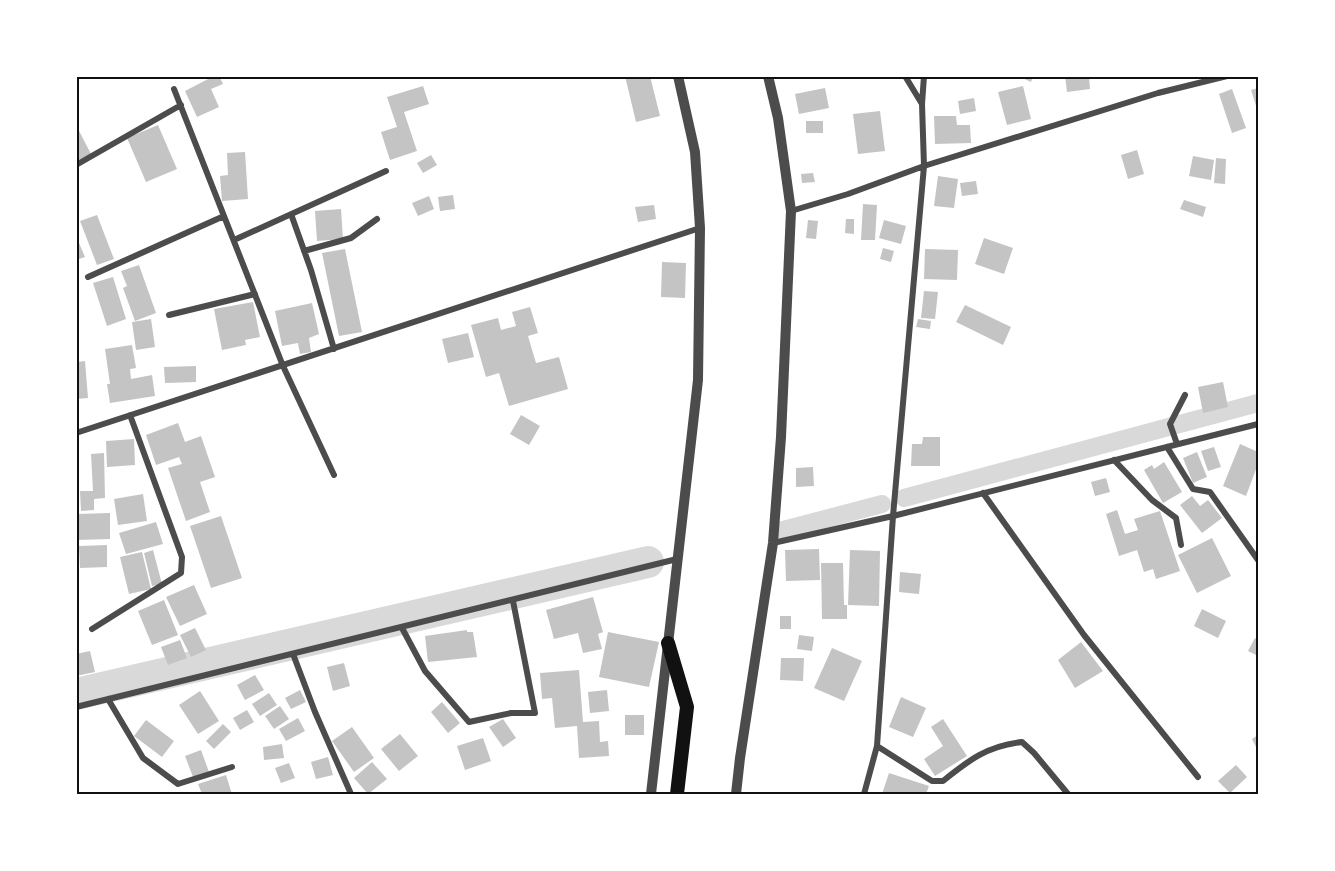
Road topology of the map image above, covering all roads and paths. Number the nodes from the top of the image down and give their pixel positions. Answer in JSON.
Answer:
{"nodes":[{"id":1,"x":678,"y":76,"type":"edge"},
{"id":2,"x":768,"y":76,"type":"edge"},
{"id":3,"x":905,"y":76,"type":"edge"},
{"id":4,"x":924,"y":76,"type":"edge"},
{"id":5,"x":1227,"y":76,"type":"edge"},
{"id":6,"x":174,"y":89,"type":"dead end"},
{"id":7,"x":922,"y":104,"type":"junction"},
{"id":8,"x":181,"y":105,"type":"junction"},
{"id":9,"x":76,"y":165,"type":"edge"},
{"id":10,"x":924,"y":166,"type":"junction"},
{"id":11,"x":386,"y":171,"type":"dead end"},
{"id":12,"x":791,"y":211,"type":"junction"},
{"id":13,"x":291,"y":214,"type":"junction"},
{"id":14,"x":224,"y":216,"type":"junction"},
{"id":15,"x":377,"y":219,"type":"dead end"},
{"id":16,"x":700,"y":228,"type":"junction"},
{"id":17,"x":234,"y":240,"type":"junction"},
{"id":18,"x":304,"y":251,"type":"junction"},
{"id":19,"x":88,"y":278,"type":"dead end"},
{"id":20,"x":255,"y":294,"type":"junction"},
{"id":21,"x":169,"y":315,"type":"dead end"},
{"id":22,"x":334,"y":349,"type":"junction"},
{"id":23,"x":283,"y":366,"type":"junction"},
{"id":24,"x":1185,"y":395,"type":"dead end"},
{"id":25,"x":130,"y":415,"type":"junction"},
{"id":26,"x":1258,"y":424,"type":"edge"},
{"id":27,"x":76,"y":433,"type":"edge"},
{"id":28,"x":1177,"y":444,"type":"junction"},
{"id":29,"x":1167,"y":447,"type":"junction"},
{"id":30,"x":1114,"y":460,"type":"junction"},
{"id":31,"x":334,"y":475,"type":"dead end"},
{"id":32,"x":983,"y":493,"type":"junction"},
{"id":33,"x":893,"y":516,"type":"junction"},
{"id":34,"x":773,"y":543,"type":"junction"},
{"id":35,"x":1181,"y":545,"type":"dead end"},
{"id":36,"x":676,"y":559,"type":"junction"},
{"id":37,"x":1258,"y":561,"type":"edge"},
{"id":38,"x":513,"y":601,"type":"junction"},
{"id":39,"x":402,"y":628,"type":"junction"},
{"id":40,"x":92,"y":629,"type":"dead end"},
{"id":41,"x":668,"y":643,"type":"junction"},
{"id":42,"x":293,"y":654,"type":"junction"},
{"id":43,"x":108,"y":699,"type":"junction"},
{"id":44,"x":76,"y":707,"type":"edge"},
{"id":45,"x":877,"y":746,"type":"junction"},
{"id":46,"x":232,"y":767,"type":"dead end"},
{"id":47,"x":1198,"y":777,"type":"dead end"},
{"id":48,"x":351,"y":795,"type":"edge"},
{"id":49,"x":651,"y":795,"type":"edge"},
{"id":50,"x":677,"y":795,"type":"edge"},
{"id":51,"x":736,"y":795,"type":"edge"},
{"id":52,"x":864,"y":795,"type":"edge"},
{"id":53,"x":1068,"y":795,"type":"edge"}],
"edges":[{"from":1,"to":16,"type":"street"},
{"from":2,"to":12,"type":"street"},
{"from":3,"to":7,"type":"street"},
{"from":4,"to":7,"type":"street"},
{"from":5,"to":10,"type":"street"},
{"from":6,"to":8,"type":"street"},
{"from":7,"to":10,"type":"street"},
{"from":8,"to":9,"type":"street"},
{"from":8,"to":14,"type":"street"},
{"from":10,"to":12,"type":"street"},
{"from":10,"to":33,"type":"street"},
{"from":11,"to":13,"type":"street"},
{"from":12,"to":34,"type":"street"},
{"from":13,"to":17,"type":"street"},
{"from":13,"to":18,"type":"street"},
{"from":14,"to":17,"type":"street"},
{"from":14,"to":19,"type":"street"},
{"from":15,"to":18,"type":"street"},
{"from":16,"to":22,"type":"street"},
{"from":16,"to":36,"type":"street"},
{"from":17,"to":20,"type":"street"},
{"from":18,"to":22,"type":"street"},
{"from":20,"to":21,"type":"street"},
{"from":20,"to":23,"type":"street"},
{"from":22,"to":23,"type":"street"},
{"from":23,"to":25,"type":"street"},
{"from":23,"to":31,"type":"street"},
{"from":24,"to":28,"type":"street"},
{"from":25,"to":27,"type":"street"},
{"from":25,"to":40,"type":"street"},
{"from":26,"to":28,"type":"street"},
{"from":28,"to":29,"type":"street"},
{"from":29,"to":30,"type":"street"},
{"from":29,"to":37,"type":"street"},
{"from":30,"to":32,"type":"street"},
{"from":30,"to":35,"type":"street"},
{"from":32,"to":33,"type":"street"},
{"from":32,"to":47,"type":"street"},
{"from":33,"to":34,"type":"street"},
{"from":33,"to":45,"type":"street"},
{"from":34,"to":51,"type":"street"},
{"from":36,"to":38,"type":"street"},
{"from":36,"to":41,"type":"street"},
{"from":38,"to":39,"type":"street"},
{"from":38,"to":39,"type":"street"},
{"from":39,"to":42,"type":"street"},
{"from":41,"to":49,"type":"street"},
{"from":41,"to":50,"type":"highway"},
{"from":42,"to":43,"type":"street"},
{"from":42,"to":48,"type":"street"},
{"from":43,"to":44,"type":"street"},
{"from":43,"to":46,"type":"street"},
{"from":45,"to":52,"type":"street"},
{"from":45,"to":53,"type":"street"}]}
